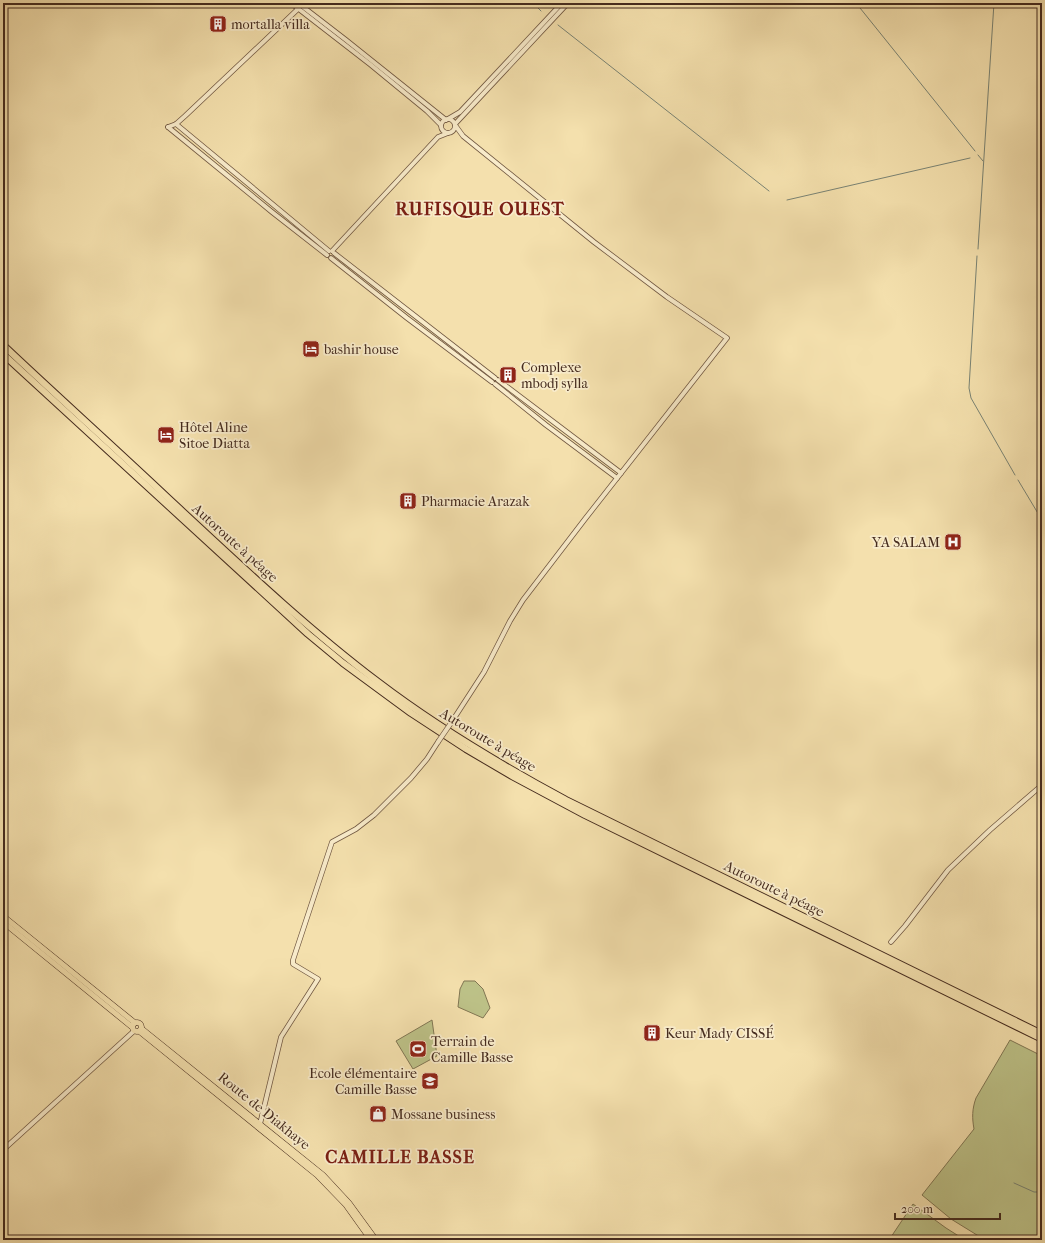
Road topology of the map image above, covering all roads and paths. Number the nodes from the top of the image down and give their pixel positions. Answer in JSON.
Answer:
{"nodes":[{"id":1,"x":291,"y":3,"type":"edge"},
{"id":2,"x":298,"y":3,"type":"edge"},
{"id":3,"x":562,"y":3,"type":"edge"},
{"id":4,"x":568,"y":3,"type":"edge"},
{"id":5,"x":298,"y":9,"type":"junction"},
{"id":6,"x":447,"y":119,"type":"junction"},
{"id":7,"x":176,"y":124,"type":"junction"},
{"id":8,"x":455,"y":124,"type":"junction"},
{"id":9,"x":441,"y":126,"type":"junction"},
{"id":10,"x":449,"y":133,"type":"junction"},
{"id":11,"x":464,"y":136,"type":"junction"},
{"id":12,"x":438,"y":137,"type":"junction"},
{"id":13,"x":330,"y":252,"type":"junction"},
{"id":14,"x":445,"y":339,"type":"junction"},
{"id":15,"x":441,"y":344,"type":"junction"},
{"id":16,"x":3,"y":345,"type":"edge"},
{"id":17,"x":3,"y":354,"type":"edge"},
{"id":18,"x":495,"y":381,"type":"junction"},
{"id":19,"x":534,"y":407,"type":"junction"},
{"id":20,"x":529,"y":411,"type":"junction"},
{"id":21,"x":578,"y":441,"type":"junction"},
{"id":22,"x":574,"y":446,"type":"junction"},
{"id":23,"x":591,"y":450,"type":"junction"},
{"id":24,"x":586,"y":455,"type":"junction"},
{"id":25,"x":621,"y":473,"type":"junction"},
{"id":26,"x":617,"y":478,"type":"junction"},
{"id":27,"x":1042,"y":785,"type":"edge"},
{"id":28,"x":3,"y":916,"type":"edge"},
{"id":29,"x":3,"y":922,"type":"edge"},
{"id":30,"x":891,"y":942,"type":"dead end"},
{"id":31,"x":136,"y":1028,"type":"junction"},
{"id":32,"x":1042,"y":1034,"type":"edge"},
{"id":33,"x":1042,"y":1039,"type":"edge"},
{"id":34,"x":260,"y":1124,"type":"junction"},
{"id":35,"x":3,"y":1150,"type":"edge"},
{"id":36,"x":371,"y":1240,"type":"edge"},
{"id":37,"x":376,"y":1240,"type":"edge"}],
"edges":[{"from":1,"to":5,"type":"street"},
{"from":2,"to":6,"type":"street"},
{"from":3,"to":6,"type":"street"},
{"from":4,"to":8,"type":"street"},
{"from":5,"to":7,"type":"street"},
{"from":5,"to":9,"type":"street"},
{"from":6,"to":8,"type":"street"},
{"from":6,"to":9,"type":"street"},
{"from":7,"to":13,"type":"street"},
{"from":7,"to":13,"type":"street"},
{"from":8,"to":10,"type":"street"},
{"from":8,"to":11,"type":"street"},
{"from":9,"to":10,"type":"street"},
{"from":9,"to":12,"type":"street"},
{"from":10,"to":11,"type":"street"},
{"from":10,"to":12,"type":"street"},
{"from":11,"to":25,"type":"street"},
{"from":12,"to":13,"type":"street"},
{"from":13,"to":14,"type":"street"},
{"from":13,"to":15,"type":"street"},
{"from":14,"to":15,"type":"street"},
{"from":14,"to":18,"type":"street"},
{"from":15,"to":18,"type":"street"},
{"from":16,"to":32,"type":"highway","name":"Autoroute à péage"},
{"from":17,"to":33,"type":"highway"},
{"from":18,"to":19,"type":"street"},
{"from":18,"to":20,"type":"street"},
{"from":19,"to":20,"type":"street"},
{"from":19,"to":21,"type":"street"},
{"from":20,"to":22,"type":"street"},
{"from":21,"to":22,"type":"street"},
{"from":21,"to":23,"type":"street"},
{"from":22,"to":24,"type":"street"},
{"from":23,"to":24,"type":"street"},
{"from":23,"to":25,"type":"street"},
{"from":24,"to":26,"type":"street"},
{"from":25,"to":26,"type":"street"},
{"from":26,"to":34,"type":"street","bridge":true},
{"from":27,"to":30,"type":"street"},
{"from":28,"to":31,"type":"main road","name":"Route de Diakhaye"},
{"from":29,"to":31,"type":"main road","name":"Route de Diakhaye"},
{"from":31,"to":34,"type":"main road","name":"Route de Diakhaye"},
{"from":31,"to":35,"type":"street"},
{"from":31,"to":36,"type":"main road","name":"Route de Diakhaye"},
{"from":34,"to":37,"type":"main road","name":"Route de Diakhaye"}]}
